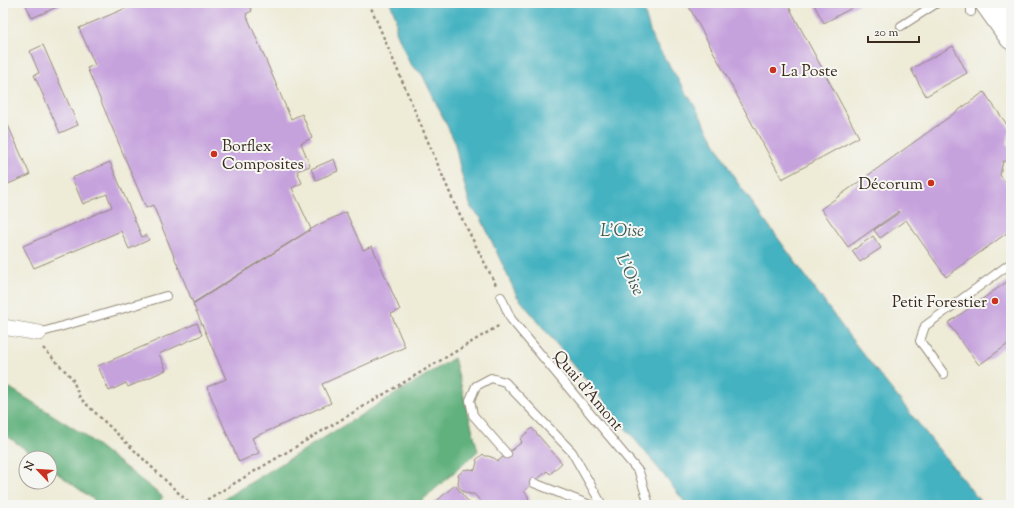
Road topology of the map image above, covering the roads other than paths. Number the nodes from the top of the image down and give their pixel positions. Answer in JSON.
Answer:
{"nodes":[{"id":1,"x":937,"y":3,"type":"edge"},
{"id":2,"x":971,"y":3,"type":"edge"},
{"id":3,"x":978,"y":8,"type":"edge"},
{"id":4,"x":1008,"y":18,"type":"edge"},
{"id":5,"x":901,"y":26,"type":"dead end"},
{"id":6,"x":1011,"y":263,"type":"edge"},
{"id":7,"x":166,"y":296,"type":"dead end"},
{"id":8,"x":502,"y":297,"type":"road end"},
{"id":9,"x":3,"y":327,"type":"edge"},
{"id":10,"x":37,"y":333,"type":"joint"},
{"id":11,"x":944,"y":374,"type":"dead end"},
{"id":12,"x":507,"y":454,"type":"dead end"},
{"id":13,"x":534,"y":483,"type":"dead end"},
{"id":14,"x":590,"y":505,"type":"edge"},
{"id":15,"x":602,"y":505,"type":"edge"},
{"id":16,"x":649,"y":505,"type":"edge"}],
"edges":[{"from":1,"to":5,"type":"lane"},
{"from":2,"to":3,"type":"lane"},
{"from":3,"to":4,"type":"main road"},
{"from":6,"to":11,"type":"lane"},
{"from":7,"to":10,"type":"lane"},
{"from":8,"to":16,"type":"lane","name":"Quai d'Amont"},
{"from":9,"to":10,"type":"street"},
{"from":12,"to":15,"type":"lane"},
{"from":13,"to":14,"type":"lane"}]}
